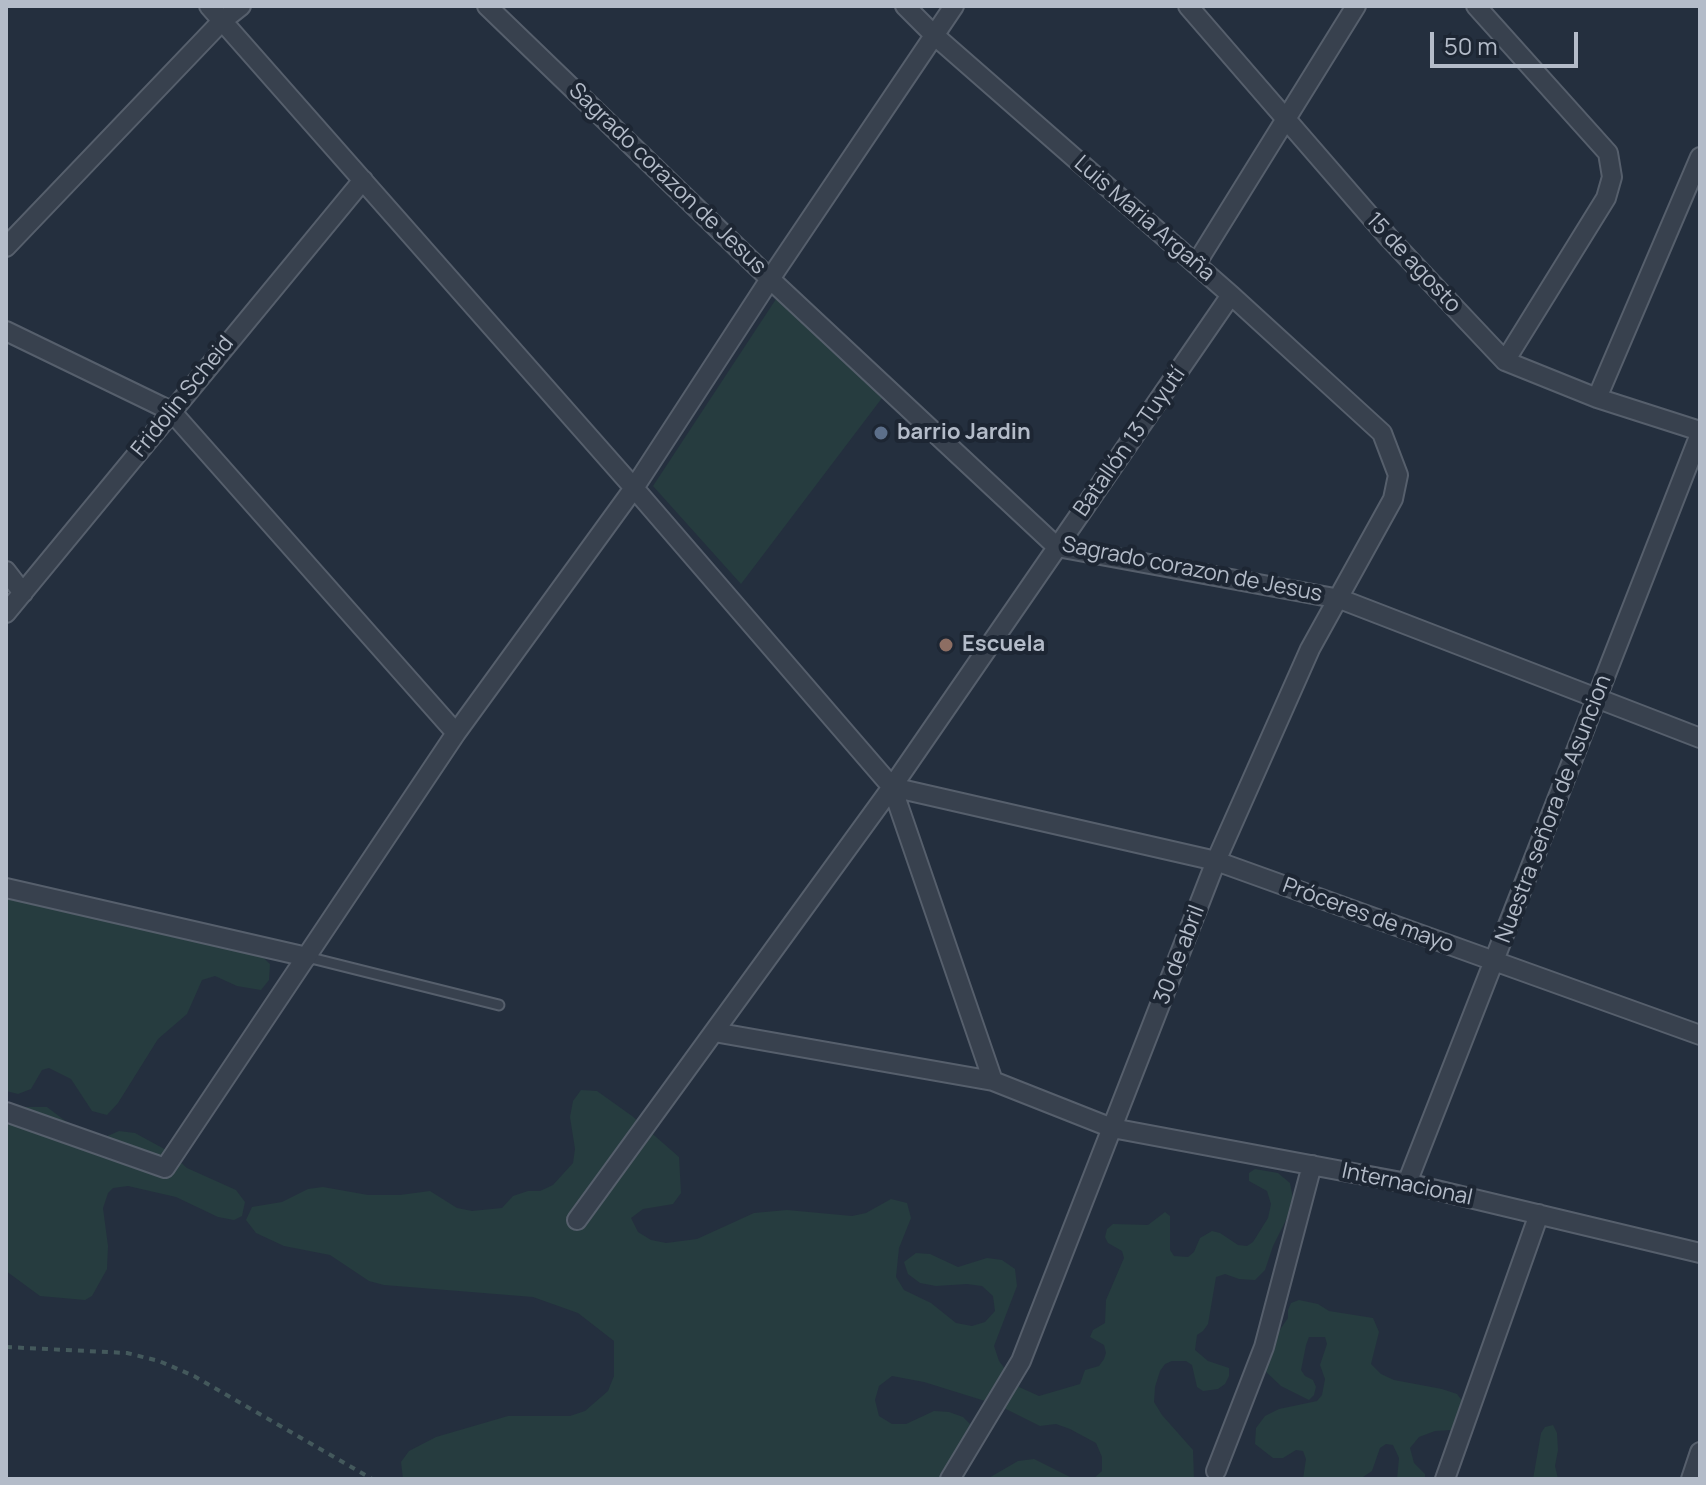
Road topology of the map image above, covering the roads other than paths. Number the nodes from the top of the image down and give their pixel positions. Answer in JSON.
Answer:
{"nodes":[{"id":1,"x":209,"y":6,"type":"edge"},
{"id":2,"x":241,"y":6,"type":"edge"},
{"id":3,"x":487,"y":6,"type":"edge"},
{"id":4,"x":905,"y":6,"type":"edge"},
{"id":5,"x":954,"y":6,"type":"edge"},
{"id":6,"x":1188,"y":6,"type":"edge"},
{"id":7,"x":1356,"y":6,"type":"edge"},
{"id":8,"x":1476,"y":6,"type":"edge"},
{"id":9,"x":222,"y":21,"type":"junction"},
{"id":10,"x":934,"y":35,"type":"junction"},
{"id":11,"x":1286,"y":119,"type":"junction"},
{"id":12,"x":1700,"y":157,"type":"edge"},
{"id":13,"x":363,"y":180,"type":"junction"},
{"id":14,"x":6,"y":247,"type":"edge"},
{"id":15,"x":1196,"y":264,"type":"junction"},
{"id":16,"x":770,"y":279,"type":"junction"},
{"id":17,"x":1231,"y":295,"type":"junction"},
{"id":18,"x":6,"y":331,"type":"edge"},
{"id":19,"x":1505,"y":361,"type":"junction"},
{"id":20,"x":1597,"y":398,"type":"junction"},
{"id":21,"x":171,"y":411,"type":"junction"},
{"id":22,"x":1382,"y":433,"type":"joint"},
{"id":23,"x":1700,"y":433,"type":"edge"},
{"id":24,"x":634,"y":488,"type":"junction"},
{"id":25,"x":1057,"y":547,"type":"junction"},
{"id":26,"x":6,"y":571,"type":"edge"},
{"id":27,"x":23,"y":593,"type":"junction"},
{"id":28,"x":1340,"y":599,"type":"junction"},
{"id":29,"x":6,"y":613,"type":"edge"},
{"id":30,"x":1596,"y":700,"type":"junction"},
{"id":31,"x":456,"y":733,"type":"junction"},
{"id":32,"x":1700,"y":738,"type":"edge"},
{"id":33,"x":892,"y":787,"type":"junction"},
{"id":34,"x":1216,"y":861,"type":"junction"},
{"id":35,"x":6,"y":888,"type":"edge"},
{"id":36,"x":307,"y":957,"type":"junction"},
{"id":37,"x":1494,"y":961,"type":"junction"},
{"id":38,"x":499,"y":1005,"type":"dead end"},
{"id":39,"x":714,"y":1032,"type":"junction"},
{"id":40,"x":1700,"y":1035,"type":"edge"},
{"id":41,"x":993,"y":1081,"type":"junction"},
{"id":42,"x":6,"y":1112,"type":"edge"},
{"id":43,"x":1112,"y":1128,"type":"junction"},
{"id":44,"x":1312,"y":1165,"type":"junction"},
{"id":45,"x":1407,"y":1183,"type":"junction"},
{"id":46,"x":1539,"y":1214,"type":"junction"},
{"id":47,"x":577,"y":1220,"type":"dead end"},
{"id":48,"x":1700,"y":1253,"type":"edge"},
{"id":49,"x":1700,"y":1452,"type":"edge"},
{"id":50,"x":1216,"y":1471,"type":"dead end"},
{"id":51,"x":950,"y":1479,"type":"edge"},
{"id":52,"x":1445,"y":1479,"type":"edge"},
{"id":53,"x":1691,"y":1479,"type":"edge"}],
"edges":[{"from":1,"to":9,"type":"street"},
{"from":2,"to":9,"type":"street"},
{"from":3,"to":16,"type":"street","name":"Sagrado corazon de Jesus"},
{"from":4,"to":10,"type":"street","name":"Luis Maria Argaña"},
{"from":5,"to":10,"type":"street"},
{"from":6,"to":11,"type":"street","name":"15 de agosto"},
{"from":7,"to":11,"type":"street"},
{"from":8,"to":19,"type":"street"},
{"from":9,"to":13,"type":"street"},
{"from":9,"to":14,"type":"street"},
{"from":10,"to":15,"type":"street","name":"Luis Maria Argaña"},
{"from":10,"to":16,"type":"street"},
{"from":11,"to":15,"type":"street"},
{"from":11,"to":19,"type":"street","name":"15 de agosto"},
{"from":12,"to":20,"type":"street"},
{"from":13,"to":21,"type":"street","name":"Fridolin Scheid"},
{"from":13,"to":24,"type":"street"},
{"from":15,"to":17,"type":"street","name":"Luis Maria Argaña"},
{"from":16,"to":24,"type":"street"},
{"from":16,"to":25,"type":"street","name":"Sagrado corazon de Jesus"},
{"from":17,"to":22,"type":"street","name":"Luis Maria Argaña"},
{"from":17,"to":25,"type":"street","name":"Batallón 13 Tuyutí"},
{"from":18,"to":21,"type":"street"},
{"from":19,"to":20,"type":"street","name":"15 de agosto"},
{"from":20,"to":23,"type":"street","name":"15 de agosto"},
{"from":21,"to":27,"type":"street","name":"Fridolin Scheid"},
{"from":21,"to":31,"type":"street"},
{"from":22,"to":28,"type":"street","name":"30 de abril"},
{"from":23,"to":30,"type":"street","name":"Nuestra señora de Asuncion"},
{"from":24,"to":31,"type":"street"},
{"from":24,"to":33,"type":"street"},
{"from":25,"to":28,"type":"street","name":"Sagrado corazon de Jesus"},
{"from":25,"to":33,"type":"street","name":"Batallón 13 Tuyutí"},
{"from":26,"to":27,"type":"street"},
{"from":27,"to":29,"type":"street","name":"Fridolin Scheid"},
{"from":28,"to":30,"type":"street","name":"Sagrado corazon de Jesus"},
{"from":28,"to":34,"type":"street","name":"30 de abril"},
{"from":30,"to":32,"type":"street","name":"Sagrado corazon de Jesus"},
{"from":30,"to":37,"type":"street","name":"Nuestra señora de Asuncion"},
{"from":31,"to":36,"type":"street"},
{"from":33,"to":34,"type":"street","name":"Próceres de mayo"},
{"from":33,"to":39,"type":"street","name":"Batallón 13 Tuyutí"},
{"from":33,"to":41,"type":"street"},
{"from":34,"to":37,"type":"street","name":"Próceres de mayo"},
{"from":34,"to":43,"type":"street","name":"30 de abril"},
{"from":35,"to":36,"type":"street"},
{"from":36,"to":38,"type":"lane"},
{"from":36,"to":42,"type":"street"},
{"from":37,"to":40,"type":"street","name":"Próceres de mayo"},
{"from":37,"to":45,"type":"street","name":"Nuestra señora de Asuncion"},
{"from":39,"to":41,"type":"street","name":"Internacional"},
{"from":39,"to":47,"type":"street","name":"Batallón 13 Tuyutí"},
{"from":41,"to":43,"type":"street","name":"Internacional"},
{"from":43,"to":44,"type":"street","name":"Internacional"},
{"from":43,"to":51,"type":"street","name":"30 de abril"},
{"from":44,"to":45,"type":"street","name":"Internacional"},
{"from":44,"to":50,"type":"street"},
{"from":45,"to":46,"type":"street","name":"Internacional"},
{"from":46,"to":48,"type":"street","name":"Internacional"},
{"from":46,"to":52,"type":"street"},
{"from":49,"to":53,"type":"street"}]}
